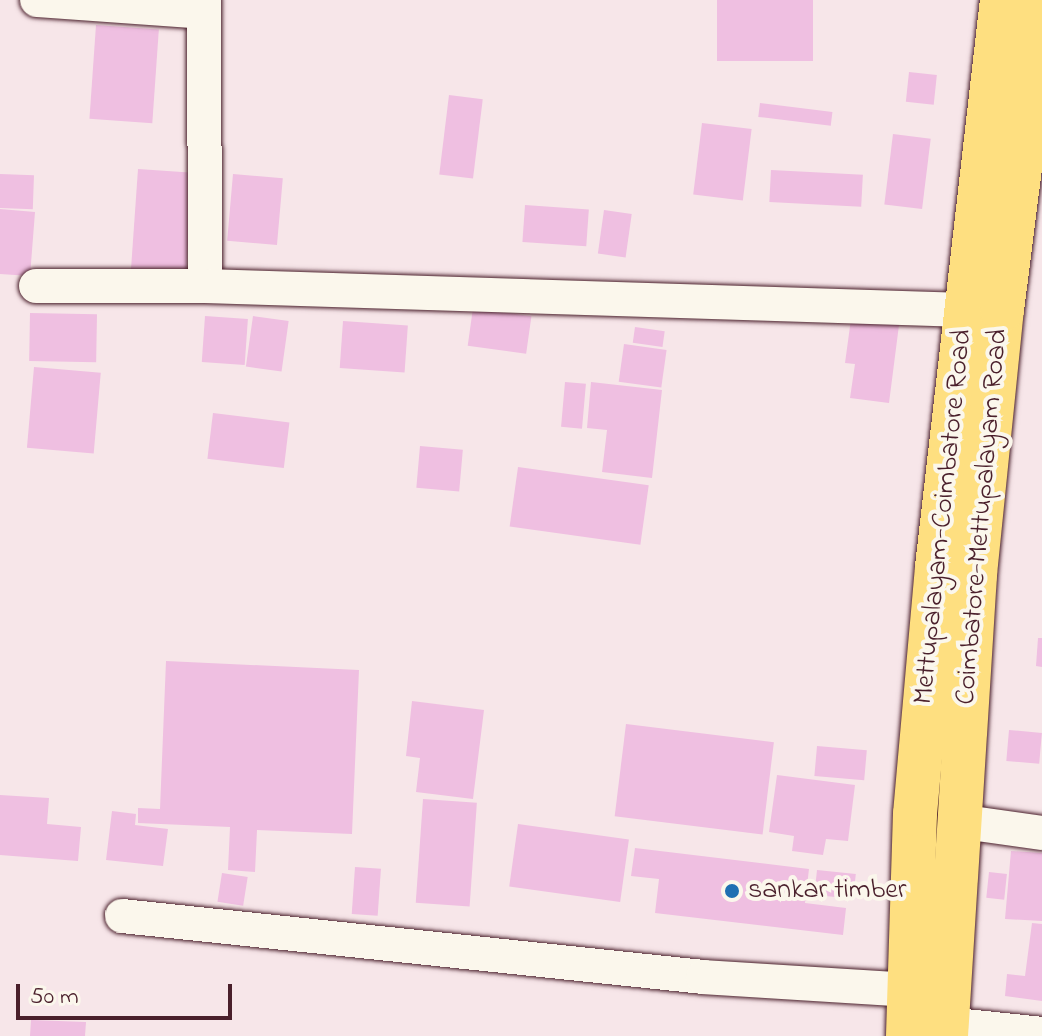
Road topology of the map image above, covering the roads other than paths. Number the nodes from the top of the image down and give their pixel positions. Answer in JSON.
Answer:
{"nodes":[{"id":1,"x":37,"y":0,"type":"edge"},
{"id":2,"x":1002,"y":0,"type":"edge"},
{"id":3,"x":1041,"y":0,"type":"edge"},
{"id":4,"x":204,"y":6,"type":"edge"},
{"id":5,"x":36,"y":286,"type":"dead end"},
{"id":6,"x":205,"y":286,"type":"junction"},
{"id":7,"x":966,"y":310,"type":"junction"},
{"id":8,"x":957,"y":821,"type":"junction"},
{"id":9,"x":1042,"y":833,"type":"edge"},
{"id":10,"x":122,"y":916,"type":"dead end"},
{"id":11,"x":910,"y":990,"type":"junction"},
{"id":12,"x":933,"y":1032,"type":"edge"},
{"id":13,"x":1042,"y":1034,"type":"edge"}],
"edges":[{"from":1,"to":4,"type":"street"},
{"from":2,"to":7,"type":"highway","name":"Mettupalayam-Coimbatore Road"},
{"from":3,"to":8,"type":"highway","name":"Coimbatore-Mettupalayam Road"},
{"from":4,"to":6,"type":"street"},
{"from":5,"to":6,"type":"street"},
{"from":6,"to":7,"type":"street"},
{"from":7,"to":11,"type":"highway","name":"Mettupalayam-Coimbatore Road"},
{"from":8,"to":9,"type":"street"},
{"from":8,"to":12,"type":"highway","name":"Coimbatore-Mettupalayam Road"},
{"from":10,"to":11,"type":"street"},
{"from":11,"to":12,"type":"highway","name":"Mettupalayam-Coimbatore Road"},
{"from":12,"to":13,"type":"street"}]}
